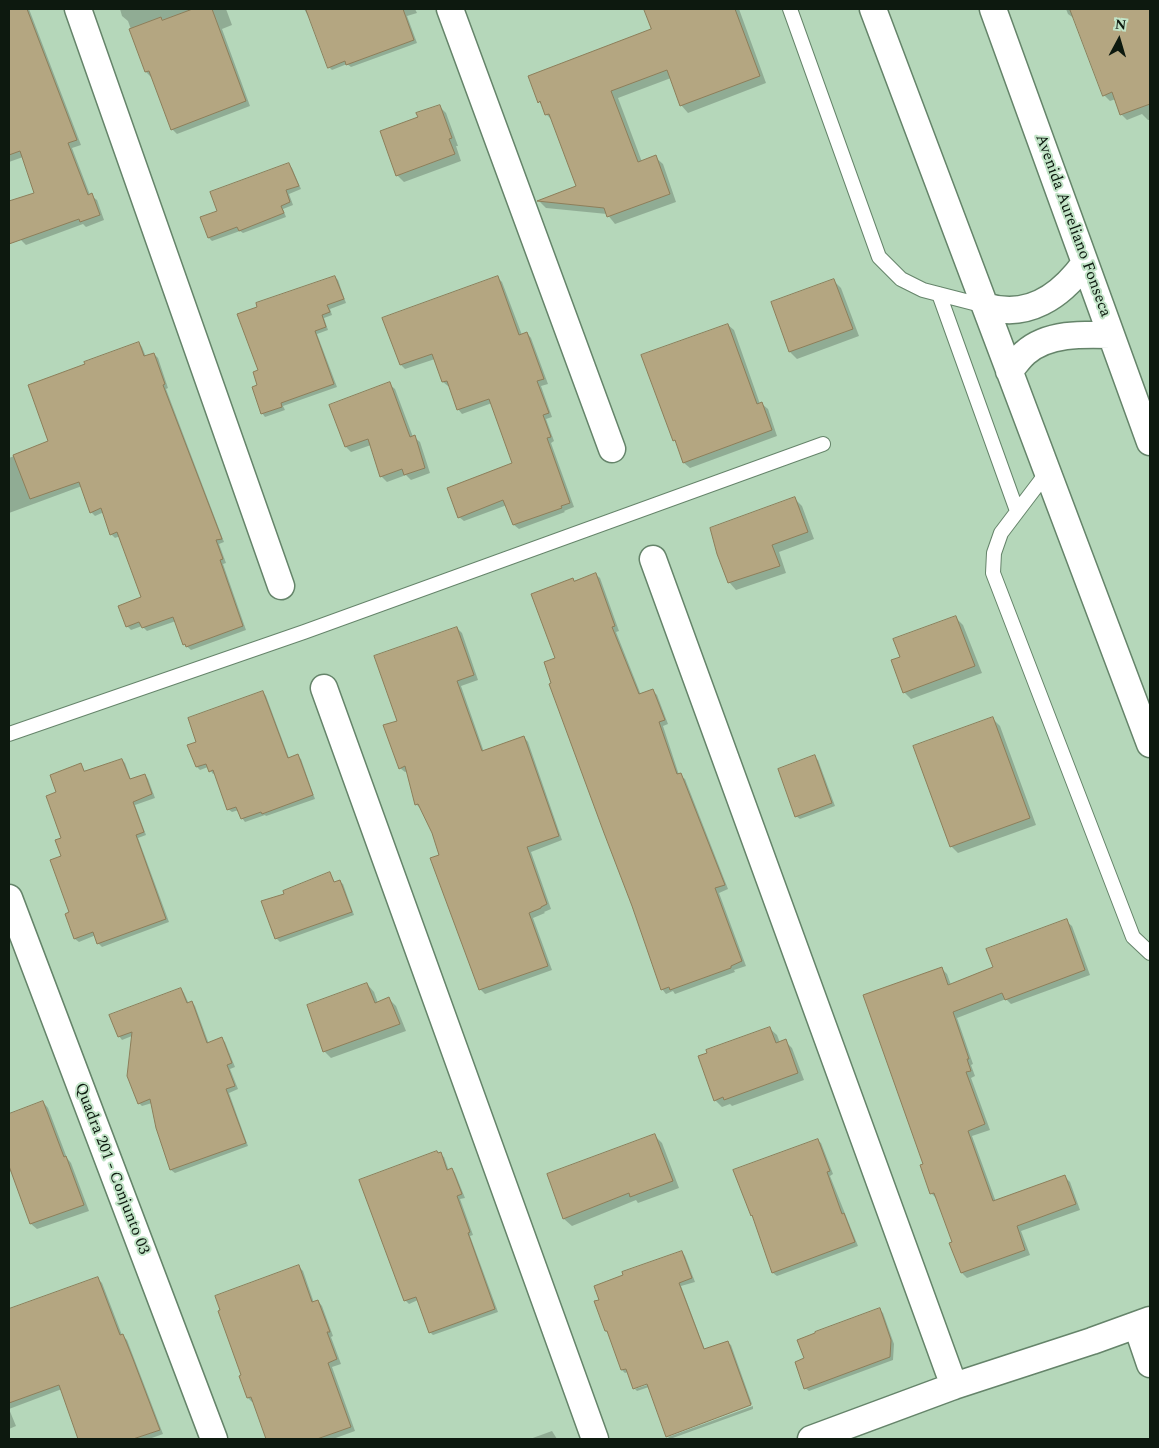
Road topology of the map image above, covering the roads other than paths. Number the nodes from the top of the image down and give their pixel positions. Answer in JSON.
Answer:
{"nodes":[{"id":1,"x":78,"y":9,"type":"edge"},
{"id":2,"x":450,"y":9,"type":"edge"},
{"id":3,"x":790,"y":9,"type":"edge"},
{"id":4,"x":873,"y":9,"type":"edge"},
{"id":5,"x":993,"y":9,"type":"edge"},
{"id":6,"x":1085,"y":263,"type":"junction"},
{"id":7,"x":939,"y":294,"type":"junction"},
{"id":8,"x":985,"y":306,"type":"junction"},
{"id":9,"x":1111,"y":334,"type":"junction"},
{"id":10,"x":1010,"y":371,"type":"junction"},
{"id":11,"x":1150,"y":442,"type":"edge"},
{"id":12,"x":823,"y":444,"type":"dead end"},
{"id":13,"x":612,"y":449,"type":"dead end"},
{"id":14,"x":1048,"y":471,"type":"junction"},
{"id":15,"x":1018,"y":511,"type":"junction"},
{"id":16,"x":653,"y":558,"type":"dead end"},
{"id":17,"x":281,"y":586,"type":"dead end"},
{"id":18,"x":324,"y":688,"type":"dead end"},
{"id":19,"x":9,"y":734,"type":"edge"},
{"id":20,"x":1150,"y":744,"type":"edge"},
{"id":21,"x":9,"y":898,"type":"edge"},
{"id":22,"x":1150,"y":953,"type":"edge"},
{"id":23,"x":1143,"y":1323,"type":"edge"},
{"id":24,"x":1150,"y":1364,"type":"edge"},
{"id":25,"x":954,"y":1386,"type":"junction"},
{"id":26,"x":214,"y":1439,"type":"edge"},
{"id":27,"x":595,"y":1439,"type":"edge"},
{"id":28,"x":811,"y":1439,"type":"edge"}],
"edges":[{"from":1,"to":17,"type":"street"},
{"from":2,"to":13,"type":"street"},
{"from":3,"to":7,"type":"lane"},
{"from":4,"to":8,"type":"street"},
{"from":5,"to":6,"type":"street","name":"Avenida Aureliano Fonseca"},
{"from":6,"to":8,"type":"street"},
{"from":6,"to":9,"type":"street","name":"Avenida Aureliano Fonseca"},
{"from":7,"to":8,"type":"lane"},
{"from":7,"to":15,"type":"lane"},
{"from":8,"to":10,"type":"street"},
{"from":9,"to":10,"type":"street"},
{"from":9,"to":11,"type":"street","name":"Avenida Aureliano Fonseca"},
{"from":10,"to":14,"type":"street"},
{"from":12,"to":19,"type":"lane"},
{"from":14,"to":15,"type":"lane"},
{"from":14,"to":20,"type":"street"},
{"from":15,"to":22,"type":"lane"},
{"from":16,"to":25,"type":"street"},
{"from":18,"to":27,"type":"street"},
{"from":21,"to":26,"type":"street","name":"Quadra 201 - Conjunto 03"},
{"from":23,"to":24,"type":"street"},
{"from":23,"to":25,"type":"street"},
{"from":25,"to":28,"type":"street"}]}
